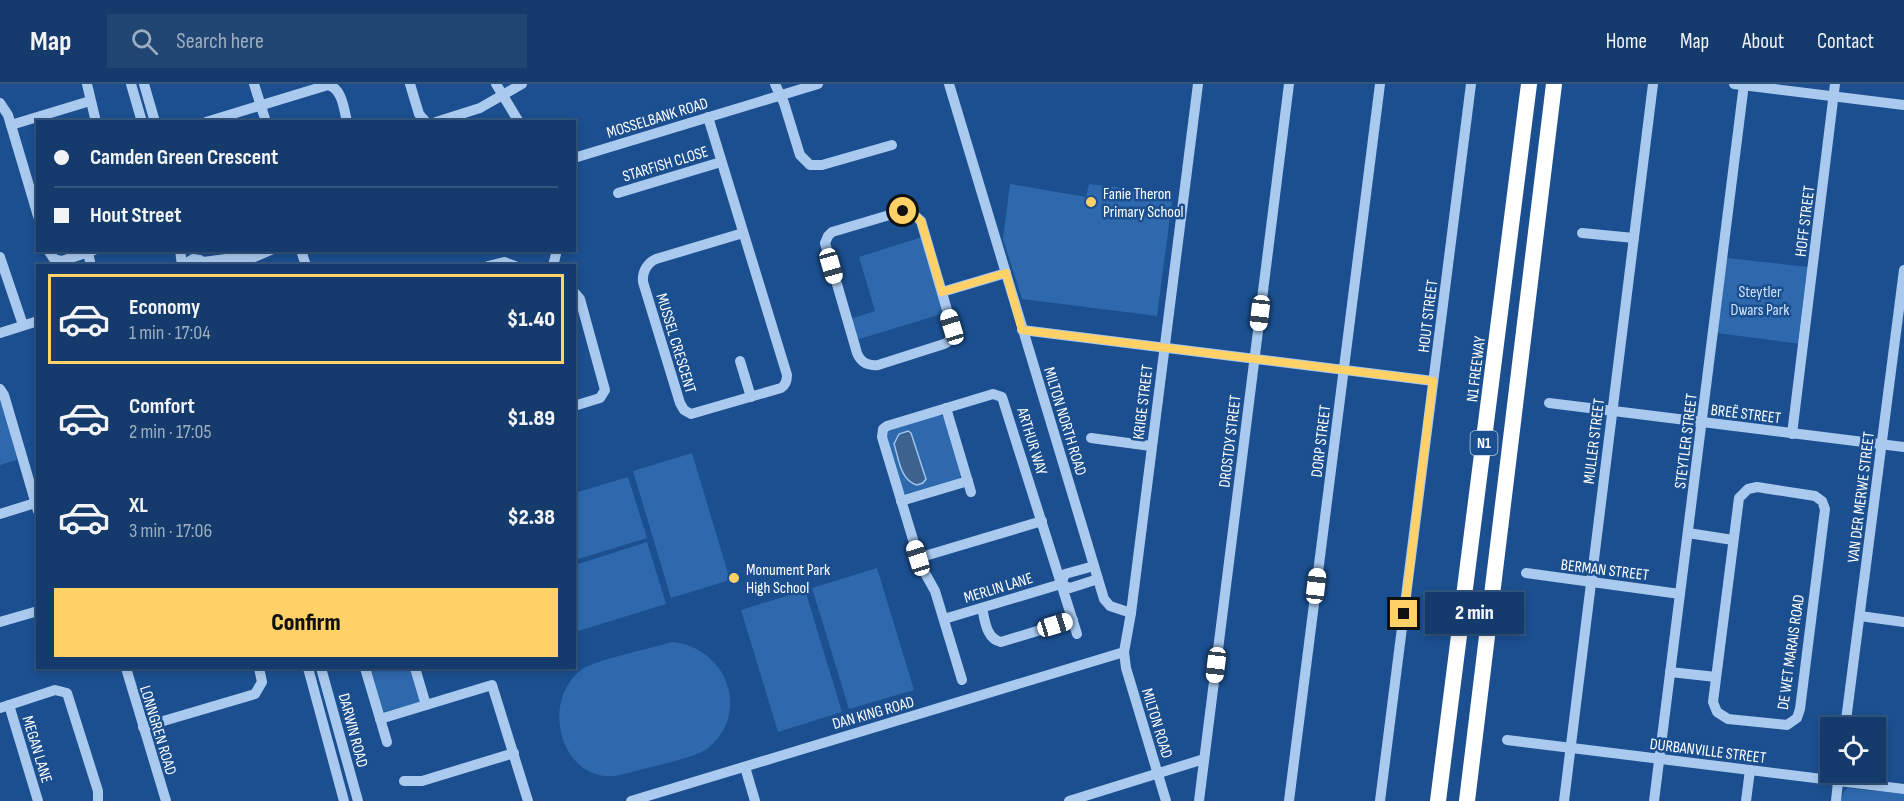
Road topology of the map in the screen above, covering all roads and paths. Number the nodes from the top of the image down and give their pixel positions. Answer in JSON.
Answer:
{"nodes":[{"id":1,"x":87,"y":84,"type":"edge"},
{"id":2,"x":131,"y":84,"type":"edge"},
{"id":3,"x":144,"y":84,"type":"edge"},
{"id":4,"x":254,"y":84,"type":"edge"},
{"id":5,"x":410,"y":84,"type":"edge"},
{"id":6,"x":496,"y":84,"type":"edge"},
{"id":7,"x":522,"y":84,"type":"edge"},
{"id":8,"x":775,"y":84,"type":"edge"},
{"id":9,"x":818,"y":84,"type":"edge"},
{"id":10,"x":949,"y":84,"type":"edge"},
{"id":11,"x":1198,"y":84,"type":"edge"},
{"id":12,"x":1289,"y":84,"type":"edge"},
{"id":13,"x":1380,"y":84,"type":"edge"},
{"id":14,"x":1471,"y":84,"type":"edge"},
{"id":15,"x":1529,"y":84,"type":"edge"},
{"id":16,"x":1554,"y":84,"type":"edge"},
{"id":17,"x":1653,"y":84,"type":"edge"},
{"id":18,"x":1741,"y":84,"type":"edge"},
{"id":19,"x":1834,"y":90,"type":"edge"},
{"id":20,"x":503,"y":96,"type":"junction"},
{"id":21,"x":780,"y":96,"type":"junction"},
{"id":22,"x":90,"y":101,"type":"junction"},
{"id":23,"x":0,"y":103,"type":"edge"},
{"id":24,"x":261,"y":105,"type":"junction"},
{"id":25,"x":1904,"y":105,"type":"edge"},
{"id":26,"x":708,"y":117,"type":"junction"},
{"id":27,"x":95,"y":120,"type":"edge"},
{"id":28,"x":141,"y":120,"type":"edge"},
{"id":29,"x":154,"y":120,"type":"edge"},
{"id":30,"x":212,"y":120,"type":"edge"},
{"id":31,"x":265,"y":120,"type":"edge"},
{"id":32,"x":346,"y":120,"type":"edge"},
{"id":33,"x":424,"y":120,"type":"edge"},
{"id":34,"x":442,"y":120,"type":"edge"},
{"id":35,"x":518,"y":120,"type":"edge"},
{"id":36,"x":11,"y":125,"type":"junction"},
{"id":37,"x":892,"y":145,"type":"dead end"},
{"id":38,"x":576,"y":157,"type":"edge"},
{"id":39,"x":721,"y":162,"type":"junction"},
{"id":40,"x":618,"y":193,"type":"dead end"},
{"id":41,"x":36,"y":209,"type":"edge"},
{"id":42,"x":743,"y":233,"type":"junction"},
{"id":43,"x":1582,"y":233,"type":"dead end"},
{"id":44,"x":1634,"y":238,"type":"junction"},
{"id":45,"x":49,"y":252,"type":"edge"},
{"id":46,"x":91,"y":252,"type":"edge"},
{"id":47,"x":265,"y":252,"type":"edge"},
{"id":48,"x":256,"y":255,"type":"junction"},
{"id":49,"x":0,"y":257,"type":"edge"},
{"id":50,"x":200,"y":259,"type":"edge"},
{"id":51,"x":183,"y":264,"type":"edge"},
{"id":52,"x":236,"y":264,"type":"edge"},
{"id":53,"x":1904,"y":270,"type":"edge"},
{"id":54,"x":1006,"y":273,"type":"junction"},
{"id":55,"x":942,"y":292,"type":"junction"},
{"id":56,"x":576,"y":294,"type":"edge"},
{"id":57,"x":36,"y":322,"type":"edge"},
{"id":58,"x":23,"y":325,"type":"junction"},
{"id":59,"x":1022,"y":330,"type":"junction"},
{"id":60,"x":0,"y":333,"type":"edge"},
{"id":61,"x":1164,"y":348,"type":"junction"},
{"id":62,"x":1255,"y":358,"type":"junction"},
{"id":63,"x":740,"y":361,"type":"dead end"},
{"id":64,"x":1344,"y":371,"type":"junction"},
{"id":65,"x":1433,"y":381,"type":"junction"},
{"id":66,"x":0,"y":389,"type":"edge"},
{"id":67,"x":751,"y":397,"type":"junction"},
{"id":68,"x":1549,"y":403,"type":"dead end"},
{"id":69,"x":576,"y":405,"type":"edge"},
{"id":70,"x":946,"y":408,"type":"junction"},
{"id":71,"x":1612,"y":411,"type":"junction"},
{"id":72,"x":1702,"y":422,"type":"junction"},
{"id":73,"x":1792,"y":434,"type":"junction"},
{"id":74,"x":1091,"y":438,"type":"dead end"},
{"id":75,"x":1882,"y":444,"type":"junction"},
{"id":76,"x":1151,"y":446,"type":"junction"},
{"id":77,"x":1904,"y":447,"type":"edge"},
{"id":78,"x":901,"y":501,"type":"junction"},
{"id":79,"x":36,"y":507,"type":"edge"},
{"id":80,"x":0,"y":514,"type":"edge"},
{"id":81,"x":1042,"y":521,"type":"junction"},
{"id":82,"x":1688,"y":533,"type":"junction"},
{"id":83,"x":1733,"y":540,"type":"junction"},
{"id":84,"x":918,"y":558,"type":"junction"},
{"id":85,"x":1094,"y":566,"type":"junction"},
{"id":86,"x":1526,"y":573,"type":"dead end"},
{"id":87,"x":1098,"y":579,"type":"junction"},
{"id":88,"x":1591,"y":582,"type":"junction"},
{"id":89,"x":1061,"y":584,"type":"junction"},
{"id":90,"x":1680,"y":594,"type":"junction"},
{"id":91,"x":982,"y":608,"type":"junction"},
{"id":92,"x":36,"y":612,"type":"edge"},
{"id":93,"x":1131,"y":613,"type":"junction"},
{"id":94,"x":1860,"y":616,"type":"junction"},
{"id":95,"x":944,"y":619,"type":"junction"},
{"id":96,"x":1073,"y":620,"type":"junction"},
{"id":97,"x":0,"y":622,"type":"edge"},
{"id":98,"x":1904,"y":622,"type":"edge"},
{"id":99,"x":1077,"y":634,"type":"dead end"},
{"id":100,"x":1124,"y":652,"type":"junction"},
{"id":101,"x":126,"y":669,"type":"edge"},
{"id":102,"x":259,"y":669,"type":"edge"},
{"id":103,"x":308,"y":669,"type":"edge"},
{"id":104,"x":321,"y":669,"type":"edge"},
{"id":105,"x":365,"y":669,"type":"edge"},
{"id":106,"x":415,"y":669,"type":"edge"},
{"id":107,"x":1670,"y":672,"type":"junction"},
{"id":108,"x":1716,"y":677,"type":"junction"},
{"id":109,"x":962,"y":680,"type":"dead end"},
{"id":110,"x":426,"y":705,"type":"junction"},
{"id":111,"x":5,"y":707,"type":"edge"},
{"id":112,"x":1846,"y":717,"type":"edge"},
{"id":113,"x":380,"y":719,"type":"junction"},
{"id":114,"x":1477,"y":720,"type":"junction"},
{"id":115,"x":143,"y":728,"type":"junction"},
{"id":116,"x":1444,"y":737,"type":"junction"},
{"id":117,"x":1507,"y":740,"type":"dead end"},
{"id":118,"x":387,"y":742,"type":"dead end"},
{"id":119,"x":1570,"y":748,"type":"junction"},
{"id":120,"x":514,"y":753,"type":"junction"},
{"id":121,"x":1659,"y":758,"type":"junction"},
{"id":122,"x":1204,"y":759,"type":"junction"},
{"id":123,"x":745,"y":767,"type":"junction"},
{"id":124,"x":1750,"y":770,"type":"junction"},
{"id":125,"x":1157,"y":773,"type":"junction"},
{"id":126,"x":1820,"y":775,"type":"edge"},
{"id":127,"x":404,"y":781,"type":"dead end"},
{"id":128,"x":1838,"y":783,"type":"edge"},
{"id":129,"x":1874,"y":783,"type":"edge"},
{"id":130,"x":1904,"y":789,"type":"edge"},
{"id":131,"x":38,"y":801,"type":"edge"},
{"id":132,"x":98,"y":801,"type":"edge"},
{"id":133,"x":166,"y":801,"type":"edge"},
{"id":134,"x":344,"y":801,"type":"edge"},
{"id":135,"x":358,"y":801,"type":"edge"},
{"id":136,"x":528,"y":801,"type":"edge"},
{"id":137,"x":631,"y":801,"type":"edge"},
{"id":138,"x":755,"y":801,"type":"edge"},
{"id":139,"x":1069,"y":801,"type":"edge"},
{"id":140,"x":1166,"y":801,"type":"edge"},
{"id":141,"x":1199,"y":801,"type":"edge"},
{"id":142,"x":1289,"y":801,"type":"edge"},
{"id":143,"x":1380,"y":801,"type":"edge"},
{"id":144,"x":1431,"y":801,"type":"edge"},
{"id":145,"x":1438,"y":801,"type":"edge"},
{"id":146,"x":1467,"y":801,"type":"edge"},
{"id":147,"x":1475,"y":801,"type":"edge"},
{"id":148,"x":1563,"y":801,"type":"edge"},
{"id":149,"x":1654,"y":801,"type":"edge"},
{"id":150,"x":1746,"y":801,"type":"edge"},
{"id":151,"x":1836,"y":801,"type":"edge"}],
"edges":[{"from":1,"to":22,"type":"street"},
{"from":2,"to":28,"type":"street"},
{"from":3,"to":29,"type":"street"},
{"from":4,"to":24,"type":"street"},
{"from":5,"to":33,"type":"street"},
{"from":6,"to":20,"type":"street"},
{"from":7,"to":20,"type":"street"},
{"from":8,"to":21,"type":"street"},
{"from":9,"to":21,"type":"street","name":"MOSSELBANK ROAD"},
{"from":10,"to":54,"type":"street","name":"MILTON NORTH ROAD"},
{"from":11,"to":61,"type":"street","name":"KRIGE STREET"},
{"from":12,"to":62,"type":"street","name":"DROSTDY STREET"},
{"from":13,"to":64,"type":"street","name":"DORP STREET"},
{"from":14,"to":65,"type":"street","name":"HOUT STREET"},
{"from":15,"to":116,"type":"highway","name":"N1 FREEWAY","number":"N1"},
{"from":16,"to":114,"type":"highway","number":"N1"},
{"from":17,"to":44,"type":"street","name":"MULLER STREET"},
{"from":18,"to":19,"type":"street"},
{"from":18,"to":72,"type":"street","name":"STEYTLER STREET"},
{"from":19,"to":25,"type":"street"},
{"from":19,"to":73,"type":"street","name":"HOFF STREET"},
{"from":20,"to":34,"type":"street"},
{"from":20,"to":35,"type":"street"},
{"from":21,"to":26,"type":"street","name":"MOSSELBANK ROAD"},
{"from":21,"to":37,"type":"street"},
{"from":22,"to":27,"type":"street"},
{"from":22,"to":36,"type":"street"},
{"from":23,"to":36,"type":"street"},
{"from":24,"to":30,"type":"street"},
{"from":24,"to":31,"type":"street"},
{"from":24,"to":32,"type":"street"},
{"from":26,"to":38,"type":"street","name":"MOSSELBANK ROAD"},
{"from":26,"to":39,"type":"street","name":"MUSSEL CRESCENT"},
{"from":36,"to":41,"type":"street"},
{"from":39,"to":40,"type":"street","name":"STARFISH CLOSE"},
{"from":39,"to":42,"type":"street","name":"MUSSEL CRESCENT"},
{"from":42,"to":67,"type":"street","name":"MUSSEL CRESCENT"},
{"from":42,"to":67,"type":"street","name":"MUSSEL CRESCENT"},
{"from":43,"to":44,"type":"street"},
{"from":44,"to":71,"type":"street","name":"MULLER STREET"},
{"from":45,"to":46,"type":"street"},
{"from":47,"to":48,"type":"street"},
{"from":48,"to":50,"type":"street"},
{"from":48,"to":52,"type":"street"},
{"from":49,"to":58,"type":"street"},
{"from":50,"to":51,"type":"street"},
{"from":53,"to":75,"type":"street","name":"VAN DER MERWE STREET"},
{"from":54,"to":55,"type":"street"},
{"from":54,"to":59,"type":"street","name":"MILTON NORTH ROAD"},
{"from":55,"to":55,"type":"street"},
{"from":56,"to":69,"type":"street"},
{"from":57,"to":58,"type":"street"},
{"from":58,"to":60,"type":"street"},
{"from":59,"to":61,"type":"street"},
{"from":59,"to":85,"type":"street","name":"MILTON NORTH ROAD"},
{"from":61,"to":62,"type":"street"},
{"from":61,"to":76,"type":"street","name":"KRIGE STREET"},
{"from":62,"to":64,"type":"street"},
{"from":62,"to":122,"type":"street","name":"DROSTDY STREET"},
{"from":63,"to":67,"type":"street"},
{"from":64,"to":65,"type":"street"},
{"from":64,"to":142,"type":"street","name":"DORP STREET"},
{"from":65,"to":143,"type":"street","name":"HOUT STREET"},
{"from":66,"to":79,"type":"street"},
{"from":68,"to":71,"type":"street","name":"BREË STREET"},
{"from":70,"to":78,"type":"street","name":"ARTHUR WAY"},
{"from":70,"to":78,"type":"street"},
{"from":70,"to":81,"type":"street","name":"ARTHUR WAY"},
{"from":71,"to":72,"type":"street","name":"BREË STREET"},
{"from":71,"to":88,"type":"street","name":"MULLER STREET"},
{"from":72,"to":73,"type":"street","name":"BREË STREET"},
{"from":72,"to":82,"type":"street","name":"STEYTLER STREET"},
{"from":73,"to":75,"type":"street","name":"BREË STREET"},
{"from":74,"to":76,"type":"street"},
{"from":75,"to":77,"type":"street","name":"BREË STREET"},
{"from":75,"to":94,"type":"street","name":"VAN DER MERWE STREET"},
{"from":76,"to":93,"type":"street","name":"KRIGE STREET"},
{"from":78,"to":84,"type":"street"},
{"from":79,"to":80,"type":"street"},
{"from":81,"to":84,"type":"street"},
{"from":81,"to":89,"type":"street","name":"ARTHUR WAY"},
{"from":82,"to":83,"type":"street"},
{"from":82,"to":90,"type":"street","name":"STEYTLER STREET"},
{"from":83,"to":108,"type":"street","name":"DE WET MARAIS ROAD"},
{"from":83,"to":108,"type":"street","name":"DE WET MARAIS ROAD"},
{"from":84,"to":95,"type":"street"},
{"from":85,"to":87,"type":"street","name":"MILTON NORTH ROAD"},
{"from":85,"to":89,"type":"street","name":"MERLIN LANE"},
{"from":86,"to":88,"type":"street","name":"BERMAN STREET"},
{"from":87,"to":89,"type":"street","name":"MERLIN LANE"},
{"from":87,"to":93,"type":"street","name":"MILTON NORTH ROAD"},
{"from":88,"to":90,"type":"street","name":"BERMAN STREET"},
{"from":88,"to":119,"type":"street","name":"MULLER STREET"},
{"from":89,"to":91,"type":"street","name":"MERLIN LANE"},
{"from":89,"to":96,"type":"street","name":"ARTHUR WAY"},
{"from":90,"to":107,"type":"street","name":"STEYTLER STREET"},
{"from":91,"to":95,"type":"street","name":"MERLIN LANE"},
{"from":91,"to":96,"type":"street"},
{"from":92,"to":97,"type":"street"},
{"from":93,"to":100,"type":"street","name":"KRIGE STREET"},
{"from":94,"to":98,"type":"street"},
{"from":94,"to":112,"type":"street","name":"VAN DER MERWE STREET"},
{"from":95,"to":109,"type":"street"},
{"from":96,"to":99,"type":"street","name":"ARTHUR WAY"},
{"from":100,"to":123,"type":"street","name":"DAN KING ROAD"},
{"from":100,"to":125,"type":"street","name":"MILTON ROAD"},
{"from":101,"to":115,"type":"street","name":"LONNGREN ROAD"},
{"from":102,"to":115,"type":"street"},
{"from":103,"to":134,"type":"street","name":"DARWIN ROAD"},
{"from":104,"to":135,"type":"street","name":"DARWIN ROAD"},
{"from":105,"to":113,"type":"street"},
{"from":106,"to":110,"type":"street"},
{"from":107,"to":108,"type":"street"},
{"from":107,"to":121,"type":"street","name":"STEYTLER STREET"},
{"from":110,"to":113,"type":"street"},
{"from":110,"to":120,"type":"street"},
{"from":111,"to":131,"type":"street","name":"MEGAN LANE"},
{"from":111,"to":132,"type":"street"},
{"from":113,"to":118,"type":"street"},
{"from":114,"to":146,"type":"highway","number":"N1"},
{"from":114,"to":147,"type":"highway"},
{"from":115,"to":133,"type":"street","name":"LONNGREN ROAD"},
{"from":116,"to":144,"type":"highway"},
{"from":116,"to":145,"type":"highway","name":"N1 FREEWAY","number":"N1"},
{"from":117,"to":119,"type":"street","name":"DURBANVILLE STREET"},
{"from":119,"to":121,"type":"street","name":"DURBANVILLE STREET"},
{"from":119,"to":148,"type":"street","name":"MULLER STREET"},
{"from":120,"to":127,"type":"street"},
{"from":120,"to":136,"type":"street"},
{"from":121,"to":124,"type":"street","name":"DURBANVILLE STREET"},
{"from":121,"to":149,"type":"street","name":"STEYTLER STREET"},
{"from":122,"to":125,"type":"street"},
{"from":122,"to":141,"type":"street","name":"DROSTDY STREET"},
{"from":123,"to":137,"type":"street","name":"DAN KING ROAD"},
{"from":123,"to":138,"type":"street"},
{"from":124,"to":126,"type":"street","name":"DURBANVILLE STREET"},
{"from":124,"to":150,"type":"street"},
{"from":125,"to":139,"type":"street"},
{"from":125,"to":140,"type":"street","name":"MILTON ROAD"},
{"from":128,"to":151,"type":"street"},
{"from":129,"to":130,"type":"street","name":"DURBANVILLE STREET"}]}
